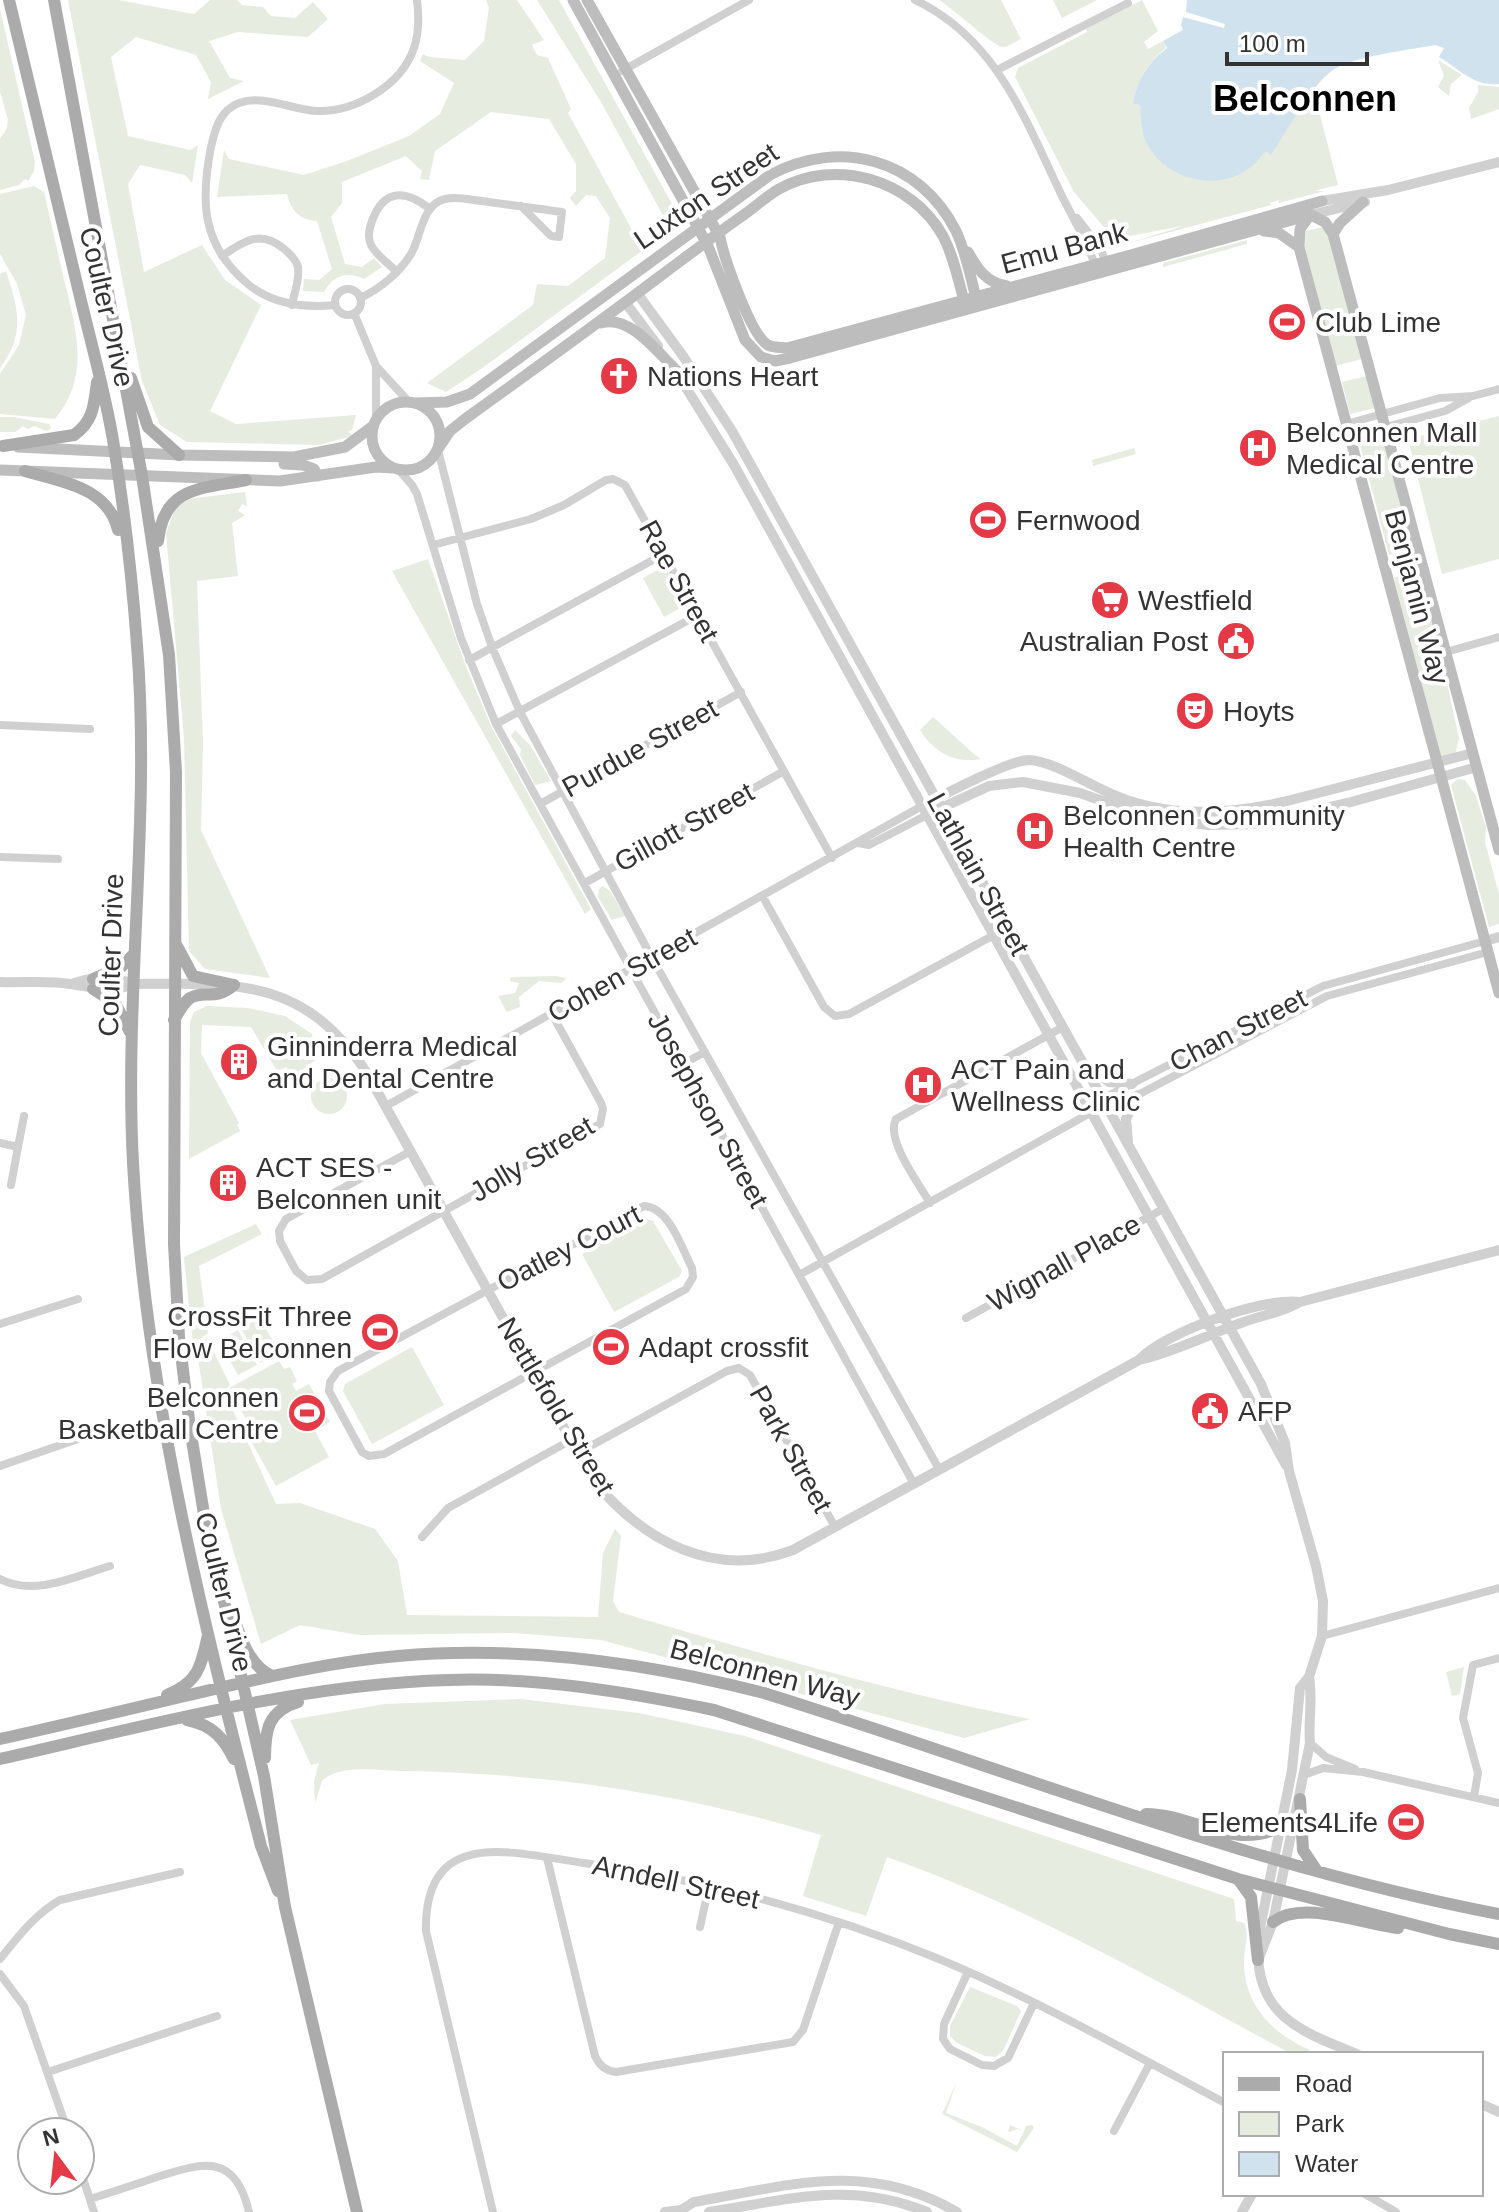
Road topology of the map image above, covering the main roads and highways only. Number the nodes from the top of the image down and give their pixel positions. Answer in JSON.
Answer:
{"nodes":[{"id":1,"x":9,"y":0,"type":"edge"},
{"id":2,"x":54,"y":0,"type":"edge"},
{"id":3,"x":573,"y":0,"type":"edge"},
{"id":4,"x":587,"y":0,"type":"edge"},
{"id":5,"x":620,"y":73,"type":"junction"},
{"id":6,"x":1363,"y":202,"type":"road end"},
{"id":7,"x":1295,"y":209,"type":"junction"},
{"id":8,"x":1310,"y":215,"type":"junction"},
{"id":9,"x":1261,"y":230,"type":"junction"},
{"id":10,"x":958,"y":234,"type":"junction"},
{"id":11,"x":1333,"y":234,"type":"junction"},
{"id":12,"x":1299,"y":247,"type":"junction"},
{"id":13,"x":1102,"y":268,"type":"junction"},
{"id":14,"x":627,"y":279,"type":"junction"},
{"id":15,"x":1012,"y":287,"type":"junction"},
{"id":16,"x":615,"y":288,"type":"junction"},
{"id":17,"x":637,"y":293,"type":"junction"},
{"id":18,"x":625,"y":302,"type":"junction"},
{"id":19,"x":971,"y":303,"type":"junction"},
{"id":20,"x":572,"y":341,"type":"junction"},
{"id":21,"x":119,"y":353,"type":"junction"},
{"id":22,"x":677,"y":371,"type":"road end"},
{"id":23,"x":98,"y":373,"type":"junction"},
{"id":24,"x":412,"y":402,"type":"junction"},
{"id":25,"x":375,"y":422,"type":"junction"},
{"id":26,"x":2,"y":446,"type":"edge"},
{"id":27,"x":438,"y":449,"type":"junction"},
{"id":28,"x":114,"y":452,"type":"junction"},
{"id":29,"x":137,"y":453,"type":"junction"},
{"id":30,"x":179,"y":455,"type":"junction"},
{"id":31,"x":244,"y":456,"type":"junction"},
{"id":32,"x":396,"y":469,"type":"junction"},
{"id":33,"x":0,"y":470,"type":"edge"},
{"id":34,"x":25,"y":471,"type":"junction"},
{"id":35,"x":117,"y":475,"type":"junction"},
{"id":36,"x":142,"y":476,"type":"junction"},
{"id":37,"x":318,"y":476,"type":"junction"},
{"id":38,"x":246,"y":480,"type":"junction"},
{"id":39,"x":156,"y":555,"type":"junction"},
{"id":40,"x":130,"y":580,"type":"junction"},
{"id":41,"x":1499,"y":850,"type":"edge"},
{"id":42,"x":174,"y":939,"type":"junction"},
{"id":43,"x":1491,"y":948,"type":"edge"},
{"id":44,"x":134,"y":954,"type":"junction"},
{"id":45,"x":1499,"y":993,"type":"edge"},
{"id":46,"x":174,"y":1020,"type":"junction"},
{"id":47,"x":133,"y":1039,"type":"junction"},
{"id":48,"x":204,"y":1514,"type":"junction"},
{"id":49,"x":208,"y":1633,"type":"junction"},
{"id":50,"x":272,"y":1676,"type":"junction"},
{"id":51,"x":242,"y":1683,"type":"junction"},
{"id":52,"x":223,"y":1687,"type":"junction"},
{"id":53,"x":352,"y":1689,"type":"junction"},
{"id":54,"x":248,"y":1705,"type":"junction"},
{"id":55,"x":139,"y":1707,"type":"junction"},
{"id":56,"x":228,"y":1709,"type":"junction"},
{"id":57,"x":178,"y":1719,"type":"junction"},
{"id":58,"x":0,"y":1739,"type":"edge"},
{"id":59,"x":0,"y":1759,"type":"edge"},
{"id":60,"x":264,"y":1776,"type":"junction"},
{"id":61,"x":244,"y":1780,"type":"junction"},
{"id":62,"x":1300,"y":1799,"type":"road end"},
{"id":63,"x":1135,"y":1814,"type":"junction"},
{"id":64,"x":1281,"y":1826,"type":"road end"},
{"id":65,"x":1317,"y":1871,"type":"junction"},
{"id":66,"x":1238,"y":1879,"type":"junction"},
{"id":67,"x":285,"y":1907,"type":"junction"},
{"id":68,"x":1499,"y":1914,"type":"edge"},
{"id":69,"x":1273,"y":1922,"type":"road end"},
{"id":70,"x":1449,"y":1934,"type":"junction"},
{"id":71,"x":1499,"y":1944,"type":"edge"},
{"id":72,"x":1258,"y":1960,"type":"road end"},
{"id":73,"x":357,"y":2212,"type":"edge"}],
"edges":[{"from":1,"to":23,"type":"main road","name":"Coulter Drive"},
{"from":2,"to":21,"type":"main road","name":"Coulter Drive"},
{"from":3,"to":5,"type":"main road"},
{"from":4,"to":5,"type":"main road"},
{"from":5,"to":19,"type":"main road","name":"Emu Bank"},
{"from":5,"to":19,"type":"main road","name":"Emu Bank"},
{"from":6,"to":11,"type":"main road"},
{"from":7,"to":8,"type":"main road"},
{"from":7,"to":8,"type":"main road","name":"Emu Bank"},
{"from":7,"to":13,"type":"main road","name":"Emu Bank"},
{"from":8,"to":9,"type":"main road","name":"Emu Bank"},
{"from":8,"to":11,"type":"main road"},
{"from":8,"to":12,"type":"main road"},
{"from":9,"to":12,"type":"main road"},
{"from":9,"to":13,"type":"main road","name":"Emu Bank"},
{"from":10,"to":14,"type":"main road","name":"Luxton Street"},
{"from":10,"to":15,"type":"main road"},
{"from":10,"to":19,"type":"main road","name":"Luxton Street"},
{"from":11,"to":41,"type":"main road","name":"Benjamin Way"},
{"from":12,"to":43,"type":"main road","name":"Benjamin Way"},
{"from":13,"to":15,"type":"main road","name":"Emu Bank"},
{"from":13,"to":19,"type":"main road","name":"Emu Bank"},
{"from":14,"to":16,"type":"main road","name":"Luxton Street"},
{"from":14,"to":17,"type":"main road"},
{"from":15,"to":19,"type":"main road","name":"Emu Bank"},
{"from":16,"to":18,"type":"main road"},
{"from":16,"to":24,"type":"main road","name":"Luxton Street"},
{"from":17,"to":18,"type":"main road","name":"Luxton Street"},
{"from":17,"to":19,"type":"main road","name":"Luxton Street"},
{"from":18,"to":20,"type":"main road","name":"Luxton Street"},
{"from":20,"to":22,"type":"main road"},
{"from":20,"to":27,"type":"main road","name":"Luxton Street"},
{"from":21,"to":29,"type":"main road","name":"Coulter Drive"},
{"from":21,"to":30,"type":"main road"},
{"from":23,"to":26,"type":"main road"},
{"from":23,"to":28,"type":"main road","name":"Coulter Drive"},
{"from":24,"to":25,"type":"main road"},
{"from":24,"to":27,"type":"main road"},
{"from":25,"to":31,"type":"main road"},
{"from":25,"to":32,"type":"main road"},
{"from":26,"to":28,"type":"main road"},
{"from":27,"to":32,"type":"main road"},
{"from":28,"to":29,"type":"main road"},
{"from":28,"to":35,"type":"main road","name":"Coulter Drive"},
{"from":29,"to":30,"type":"main road"},
{"from":29,"to":36,"type":"main road","name":"Coulter Drive"},
{"from":30,"to":31,"type":"main road"},
{"from":31,"to":37,"type":"main road"},
{"from":32,"to":37,"type":"main road"},
{"from":33,"to":34,"type":"main road"},
{"from":34,"to":35,"type":"main road"},
{"from":34,"to":40,"type":"main road"},
{"from":35,"to":36,"type":"main road"},
{"from":35,"to":40,"type":"main road","name":"Coulter Drive"},
{"from":36,"to":38,"type":"main road"},
{"from":36,"to":39,"type":"main road","name":"Coulter Drive"},
{"from":37,"to":38,"type":"main road"},
{"from":38,"to":39,"type":"main road"},
{"from":39,"to":42,"type":"main road","name":"Coulter Drive"},
{"from":40,"to":44,"type":"main road","name":"Coulter Drive"},
{"from":42,"to":46,"type":"main road","name":"Coulter Drive"},
{"from":42,"to":46,"type":"main road"},
{"from":43,"to":45,"type":"main road","name":"Benjamin Way"},
{"from":44,"to":47,"type":"main road","name":"Coulter Drive"},
{"from":44,"to":47,"type":"main road"},
{"from":46,"to":48,"type":"main road","name":"Coulter Drive"},
{"from":47,"to":49,"type":"main road","name":"Coulter Drive"},
{"from":48,"to":50,"type":"main road"},
{"from":48,"to":51,"type":"main road","name":"Coulter Drive"},
{"from":49,"to":52,"type":"main road","name":"Coulter Drive"},
{"from":49,"to":55,"type":"main road"},
{"from":50,"to":51,"type":"main road","name":"Belconnen Way"},
{"from":50,"to":63,"type":"main road","name":"Belconnen Way"},
{"from":51,"to":52,"type":"main road","name":"Belconnen Way"},
{"from":51,"to":54,"type":"main road","name":"Coulter Drive"},
{"from":52,"to":55,"type":"main road","name":"Belconnen Way"},
{"from":52,"to":56,"type":"main road","name":"Coulter Drive"},
{"from":53,"to":54,"type":"main road","name":"Belconnen Way"},
{"from":53,"to":60,"type":"main road"},
{"from":53,"to":66,"type":"main road","name":"Belconnen Way"},
{"from":54,"to":56,"type":"main road","name":"Belconnen Way"},
{"from":54,"to":60,"type":"main road","name":"Coulter Drive"},
{"from":55,"to":58,"type":"main road","name":"Belconnen Way"},
{"from":56,"to":57,"type":"main road","name":"Belconnen Way"},
{"from":56,"to":61,"type":"main road","name":"Coulter Drive"},
{"from":57,"to":59,"type":"main road","name":"Belconnen Way"},
{"from":57,"to":61,"type":"main road"},
{"from":60,"to":67,"type":"main road","name":"Coulter Drive"},
{"from":61,"to":67,"type":"main road","name":"Coulter Drive"},
{"from":62,"to":65,"type":"main road"},
{"from":63,"to":64,"type":"main road"},
{"from":63,"to":65,"type":"main road","name":"Belconnen Way"},
{"from":65,"to":68,"type":"main road","name":"Belconnen Way"},
{"from":66,"to":70,"type":"main road","name":"Belconnen Way"},
{"from":66,"to":72,"type":"main road"},
{"from":67,"to":73,"type":"main road","name":"Coulter Drive"},
{"from":69,"to":70,"type":"main road"},
{"from":70,"to":71,"type":"main road","name":"Belconnen Way"}]}
